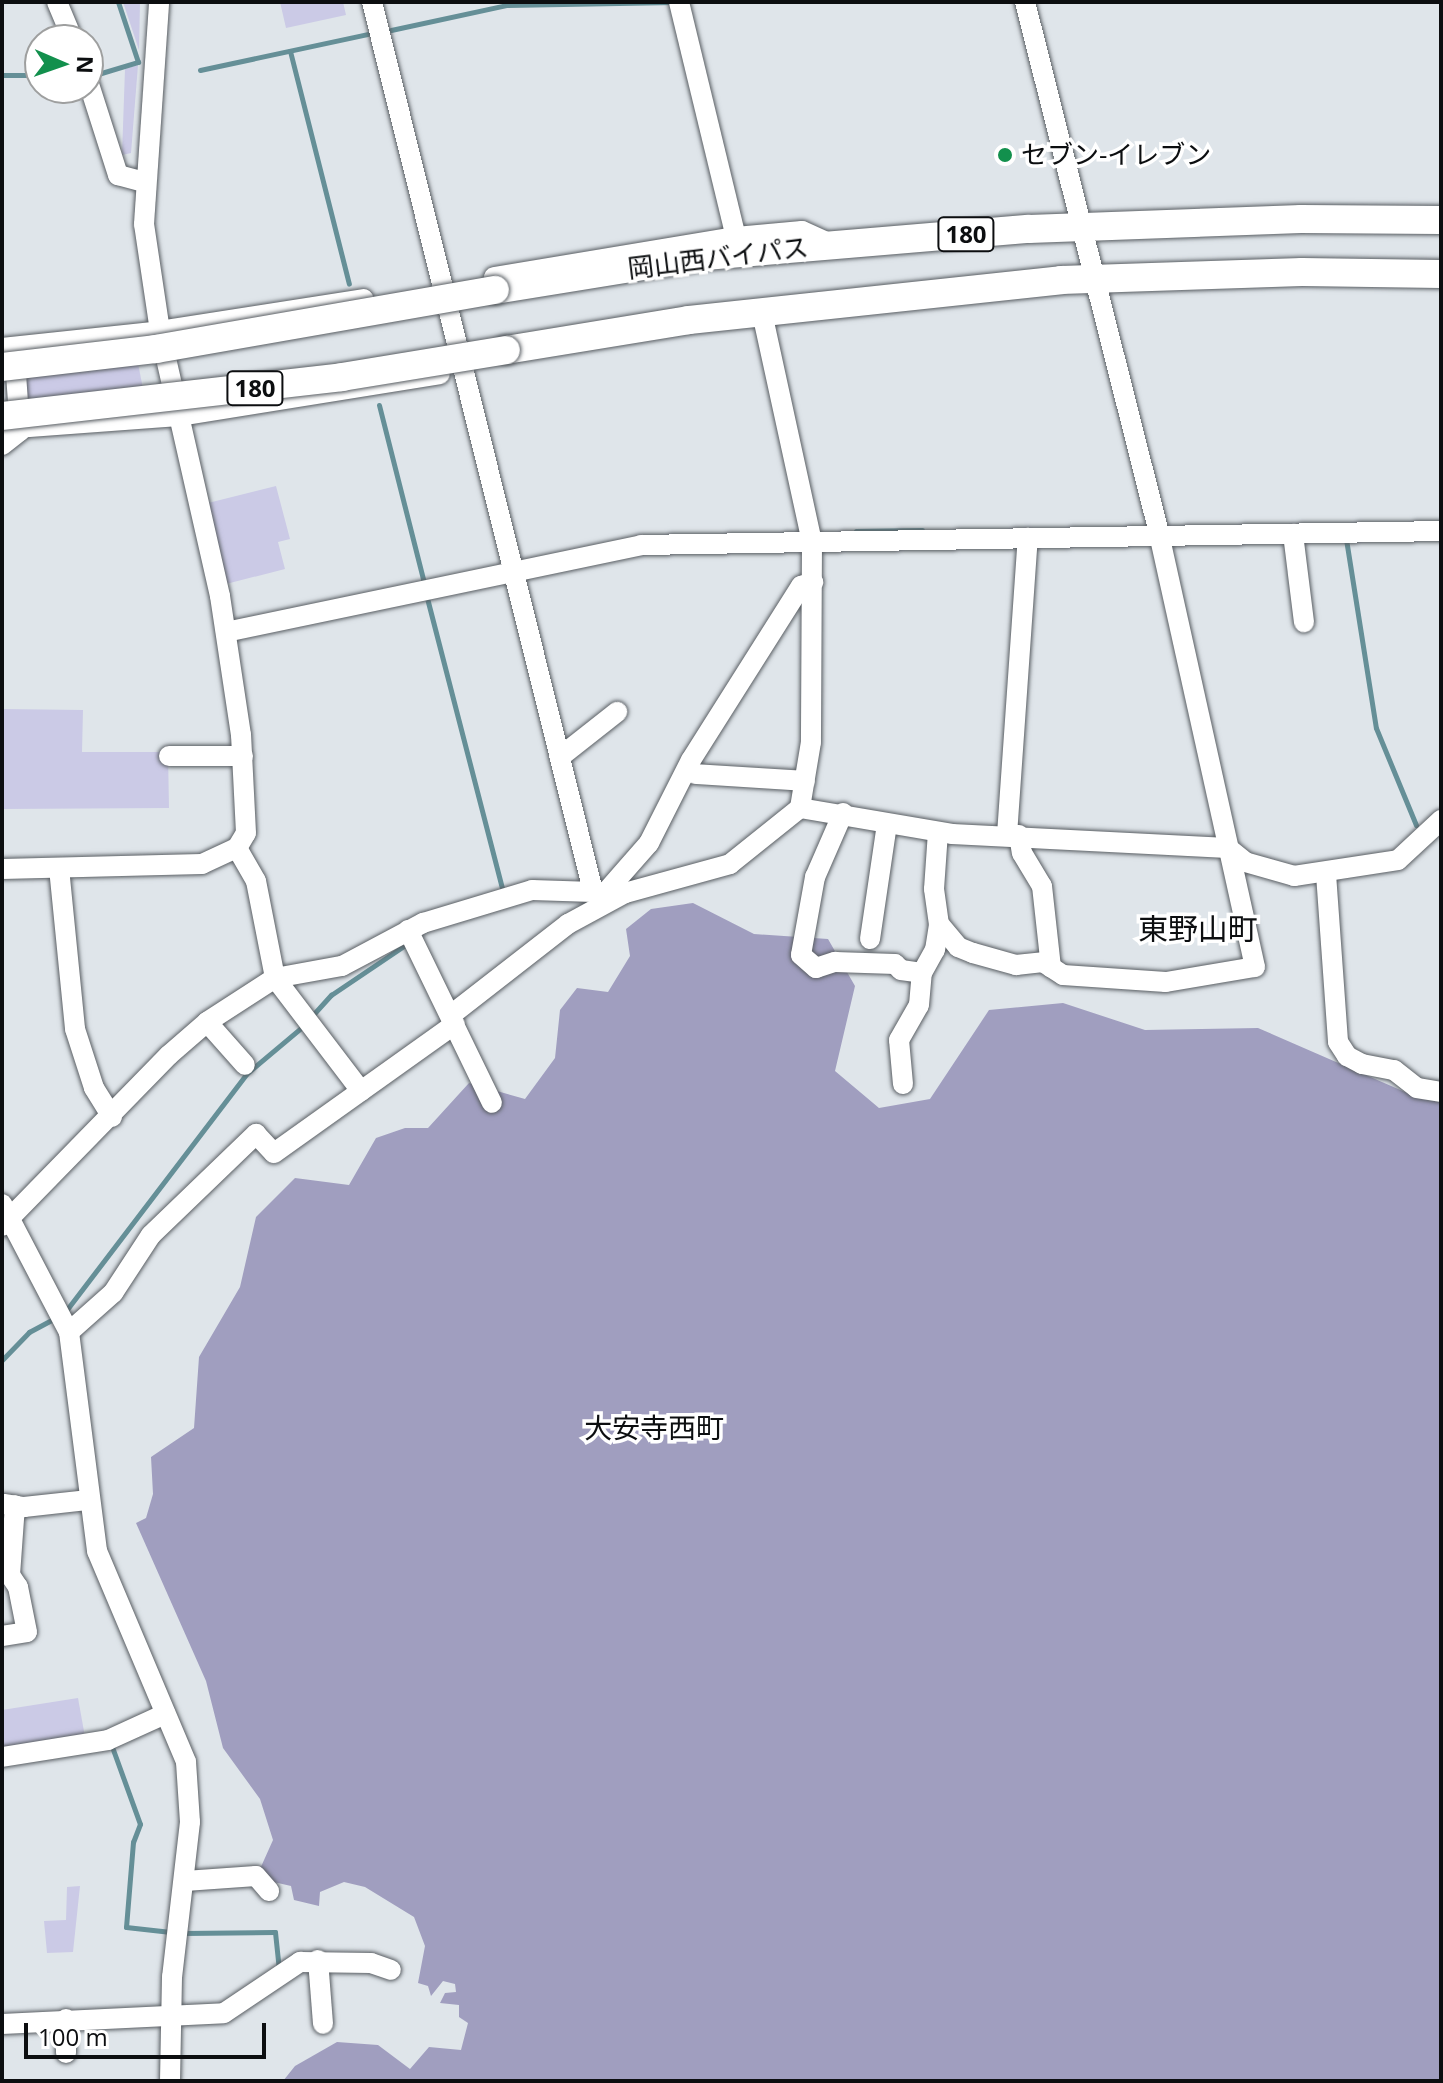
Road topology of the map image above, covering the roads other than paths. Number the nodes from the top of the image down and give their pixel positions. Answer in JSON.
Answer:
{"nodes":[{"id":1,"x":57,"y":2,"type":"edge"},
{"id":2,"x":159,"y":2,"type":"edge"},
{"id":3,"x":372,"y":2,"type":"edge"},
{"id":4,"x":679,"y":2,"type":"edge"},
{"id":5,"x":1025,"y":2,"type":"edge"},
{"id":6,"x":66,"y":24,"type":"edge"},
{"id":7,"x":95,"y":104,"type":"edge"},
{"id":8,"x":145,"y":182,"type":"junction"},
{"id":9,"x":1441,"y":220,"type":"edge"},
{"id":10,"x":1080,"y":226,"type":"junction"},
{"id":11,"x":736,"y":237,"type":"junction"},
{"id":12,"x":831,"y":244,"type":"junction"},
{"id":13,"x":1441,"y":274,"type":"edge"},
{"id":14,"x":1092,"y":278,"type":"junction"},
{"id":15,"x":444,"y":286,"type":"junction"},
{"id":16,"x":897,"y":294,"type":"junction"},
{"id":17,"x":764,"y":322,"type":"junction"},
{"id":18,"x":160,"y":331,"type":"junction"},
{"id":19,"x":26,"y":346,"type":"junction"},
{"id":20,"x":2,"y":348,"type":"edge"},
{"id":21,"x":2,"y":367,"type":"edge"},
{"id":22,"x":465,"y":369,"type":"junction"},
{"id":23,"x":179,"y":416,"type":"junction"},
{"id":24,"x":8,"y":425,"type":"edge"},
{"id":25,"x":2,"y":445,"type":"edge"},
{"id":26,"x":1441,"y":531,"type":"edge"},
{"id":27,"x":1293,"y":534,"type":"junction"},
{"id":28,"x":1160,"y":537,"type":"junction"},
{"id":29,"x":1028,"y":538,"type":"junction"},
{"id":30,"x":812,"y":542,"type":"junction"},
{"id":31,"x":516,"y":571,"type":"junction"},
{"id":32,"x":808,"y":584,"type":"junction"},
{"id":33,"x":1304,"y":622,"type":"dead end"},
{"id":34,"x":226,"y":632,"type":"junction"},
{"id":35,"x":617,"y":712,"type":"dead end"},
{"id":36,"x":169,"y":756,"type":"dead end"},
{"id":37,"x":243,"y":756,"type":"junction"},
{"id":38,"x":560,"y":757,"type":"junction"},
{"id":39,"x":695,"y":774,"type":"dead end"},
{"id":40,"x":805,"y":781,"type":"junction"},
{"id":41,"x":800,"y":808,"type":"junction"},
{"id":42,"x":843,"y":813,"type":"junction"},
{"id":43,"x":1441,"y":820,"type":"edge"},
{"id":44,"x":887,"y":824,"type":"junction"},
{"id":45,"x":938,"y":832,"type":"junction"},
{"id":46,"x":1013,"y":835,"type":"junction"},
{"id":47,"x":237,"y":848,"type":"junction"},
{"id":48,"x":1228,"y":848,"type":"junction"},
{"id":49,"x":59,"y":868,"type":"junction"},
{"id":50,"x":2,"y":869,"type":"edge"},
{"id":51,"x":1326,"y":874,"type":"junction"},
{"id":52,"x":608,"y":892,"type":"junction"},
{"id":53,"x":939,"y":924,"type":"junction"},
{"id":54,"x":411,"y":936,"type":"junction"},
{"id":55,"x":870,"y":939,"type":"dead end"},
{"id":56,"x":1051,"y":968,"type":"junction"},
{"id":57,"x":922,"y":973,"type":"junction"},
{"id":58,"x":275,"y":978,"type":"junction"},
{"id":59,"x":453,"y":1019,"type":"junction"},
{"id":60,"x":207,"y":1022,"type":"junction"},
{"id":61,"x":245,"y":1065,"type":"dead end"},
{"id":62,"x":903,"y":1084,"type":"dead end"},
{"id":63,"x":361,"y":1091,"type":"junction"},
{"id":64,"x":1441,"y":1092,"type":"edge"},
{"id":65,"x":492,"y":1103,"type":"dead end"},
{"id":66,"x":112,"y":1117,"type":"junction"},
{"id":67,"x":5,"y":1217,"type":"edge"},
{"id":68,"x":69,"y":1332,"type":"junction"},
{"id":69,"x":87,"y":1500,"type":"junction"},
{"id":70,"x":8,"y":1504,"type":"edge"},
{"id":71,"x":2,"y":1636,"type":"edge"},
{"id":72,"x":165,"y":1714,"type":"junction"},
{"id":73,"x":2,"y":1757,"type":"edge"},
{"id":74,"x":185,"y":1881,"type":"junction"},
{"id":75,"x":269,"y":1891,"type":"dead end"},
{"id":76,"x":318,"y":1960,"type":"junction"},
{"id":77,"x":391,"y":1970,"type":"dead end"},
{"id":78,"x":173,"y":2014,"type":"junction"},
{"id":79,"x":66,"y":2019,"type":"junction"},
{"id":80,"x":2,"y":2024,"type":"edge"},
{"id":81,"x":323,"y":2024,"type":"dead end"},
{"id":82,"x":66,"y":2053,"type":"dead end"},
{"id":83,"x":170,"y":2081,"type":"edge"}],
"edges":[{"from":1,"to":6,"type":"street"},
{"from":2,"to":8,"type":"street"},
{"from":3,"to":15,"type":"street"},
{"from":4,"to":11,"type":"street"},
{"from":5,"to":10,"type":"street"},
{"from":7,"to":8,"type":"street"},
{"from":8,"to":18,"type":"street"},
{"from":9,"to":10,"type":"highway","name":"岡山西バイパス","number":"180"},
{"from":10,"to":12,"type":"highway","name":"岡山西バイパス","number":"180"},
{"from":10,"to":14,"type":"street"},
{"from":11,"to":12,"type":"street"},
{"from":11,"to":15,"type":"street"},
{"from":12,"to":21,"type":"highway","name":"岡山西バイパス","number":"180","bridge":true},
{"from":13,"to":14,"type":"highway","number":"180"},
{"from":14,"to":16,"type":"highway","number":"180"},
{"from":14,"to":28,"type":"street"},
{"from":15,"to":18,"type":"street"},
{"from":15,"to":22,"type":"street"},
{"from":16,"to":17,"type":"street"},
{"from":16,"to":24,"type":"highway","number":"180","bridge":true},
{"from":17,"to":22,"type":"street"},
{"from":17,"to":30,"type":"street"},
{"from":18,"to":19,"type":"street"},
{"from":18,"to":23,"type":"street"},
{"from":19,"to":20,"type":"street"},
{"from":19,"to":24,"type":"street"},
{"from":22,"to":23,"type":"street"},
{"from":22,"to":31,"type":"street"},
{"from":23,"to":24,"type":"street"},
{"from":23,"to":34,"type":"street"},
{"from":24,"to":25,"type":"street"},
{"from":26,"to":27,"type":"street"},
{"from":27,"to":28,"type":"street"},
{"from":27,"to":33,"type":"street"},
{"from":28,"to":29,"type":"street"},
{"from":28,"to":48,"type":"street"},
{"from":29,"to":30,"type":"street"},
{"from":29,"to":46,"type":"street"},
{"from":30,"to":31,"type":"street"},
{"from":30,"to":32,"type":"street"},
{"from":31,"to":34,"type":"street"},
{"from":31,"to":38,"type":"street"},
{"from":32,"to":40,"type":"street"},
{"from":32,"to":52,"type":"street"},
{"from":34,"to":37,"type":"street"},
{"from":35,"to":38,"type":"street"},
{"from":36,"to":37,"type":"street"},
{"from":37,"to":47,"type":"street"},
{"from":38,"to":52,"type":"street"},
{"from":39,"to":40,"type":"street"},
{"from":40,"to":41,"type":"street"},
{"from":41,"to":42,"type":"street"},
{"from":41,"to":52,"type":"street"},
{"from":42,"to":44,"type":"street"},
{"from":42,"to":57,"type":"street"},
{"from":43,"to":51,"type":"street"},
{"from":44,"to":45,"type":"street"},
{"from":44,"to":55,"type":"street"},
{"from":45,"to":46,"type":"street"},
{"from":45,"to":53,"type":"street"},
{"from":46,"to":48,"type":"street"},
{"from":46,"to":56,"type":"street"},
{"from":47,"to":49,"type":"street"},
{"from":47,"to":58,"type":"street"},
{"from":48,"to":51,"type":"street"},
{"from":48,"to":56,"type":"street"},
{"from":49,"to":50,"type":"street"},
{"from":49,"to":66,"type":"street"},
{"from":51,"to":64,"type":"street"},
{"from":52,"to":54,"type":"street"},
{"from":52,"to":59,"type":"street"},
{"from":53,"to":56,"type":"street"},
{"from":53,"to":57,"type":"street"},
{"from":54,"to":58,"type":"street"},
{"from":54,"to":59,"type":"street"},
{"from":57,"to":62,"type":"street"},
{"from":58,"to":60,"type":"street"},
{"from":58,"to":63,"type":"street"},
{"from":59,"to":63,"type":"street"},
{"from":59,"to":65,"type":"street"},
{"from":60,"to":61,"type":"street"},
{"from":60,"to":66,"type":"street"},
{"from":63,"to":68,"type":"street"},
{"from":66,"to":67,"type":"street"},
{"from":67,"to":68,"type":"street"},
{"from":68,"to":69,"type":"street"},
{"from":69,"to":70,"type":"street"},
{"from":69,"to":72,"type":"street"},
{"from":70,"to":71,"type":"street"},
{"from":72,"to":73,"type":"street"},
{"from":72,"to":74,"type":"street"},
{"from":74,"to":75,"type":"street"},
{"from":74,"to":78,"type":"street"},
{"from":76,"to":77,"type":"street"},
{"from":76,"to":78,"type":"street"},
{"from":76,"to":81,"type":"street"},
{"from":78,"to":79,"type":"street"},
{"from":78,"to":83,"type":"street"},
{"from":79,"to":80,"type":"street"},
{"from":79,"to":82,"type":"street"}]}
